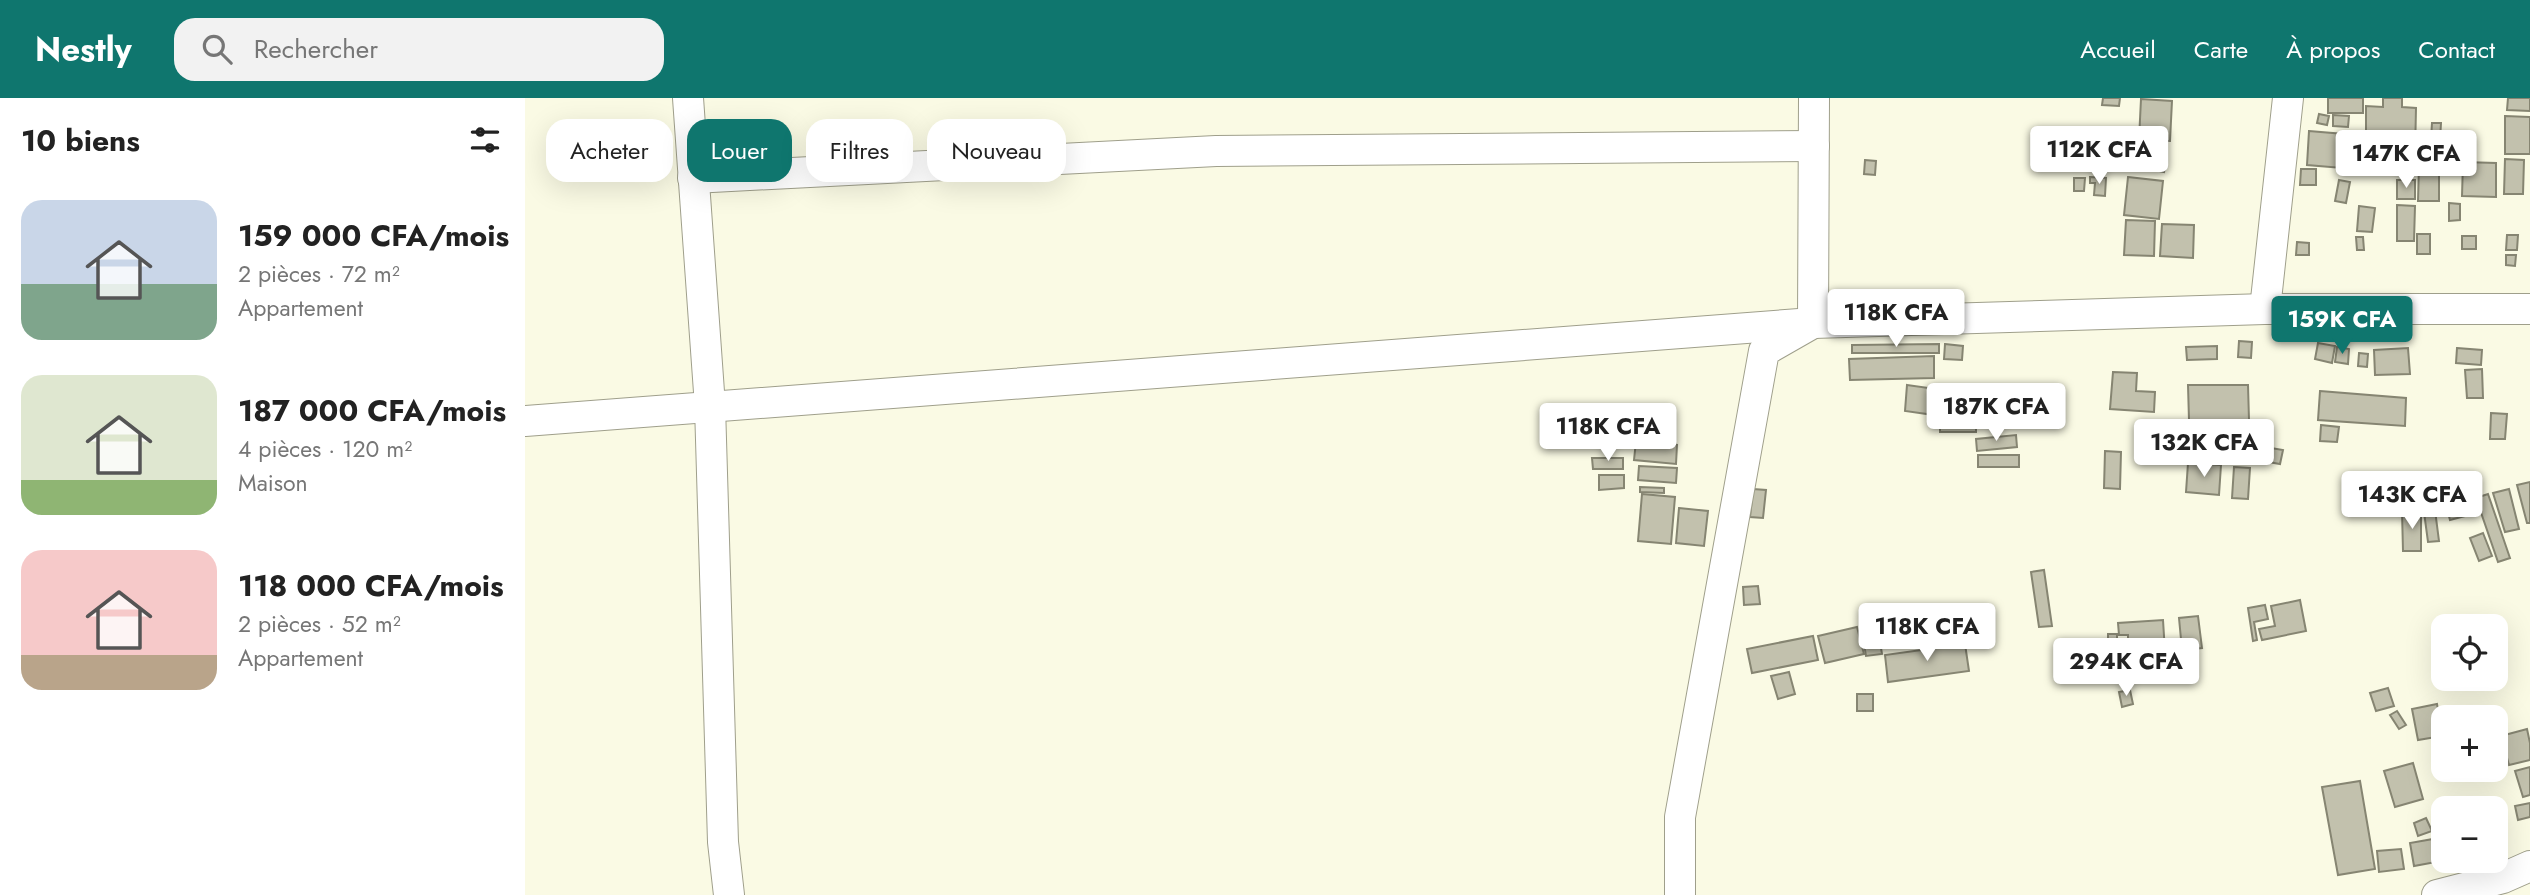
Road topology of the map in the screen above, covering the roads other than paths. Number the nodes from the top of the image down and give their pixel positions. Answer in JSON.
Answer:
{"nodes":[{"id":1,"x":688,"y":98,"type":"edge"},
{"id":2,"x":1814,"y":98,"type":"edge"},
{"id":3,"x":2288,"y":98,"type":"edge"},
{"id":4,"x":689,"y":119,"type":"edge"},
{"id":5,"x":1814,"y":146,"type":"junction"},
{"id":6,"x":792,"y":173,"type":"edge"},
{"id":7,"x":693,"y":182,"type":"edge"},
{"id":8,"x":2265,"y":309,"type":"junction"},
{"id":9,"x":2530,"y":309,"type":"edge"},
{"id":10,"x":1814,"y":323,"type":"junction"},
{"id":11,"x":710,"y":406,"type":"junction"},
{"id":12,"x":525,"y":421,"type":"edge"},
{"id":13,"x":2521,"y":874,"type":"edge"},
{"id":14,"x":729,"y":895,"type":"edge"},
{"id":15,"x":1680,"y":895,"type":"edge"},
{"id":16,"x":2437,"y":895,"type":"edge"}],
"edges":[{"from":1,"to":4,"type":"street"},
{"from":2,"to":5,"type":"street"},
{"from":3,"to":8,"type":"street"},
{"from":5,"to":6,"type":"street"},
{"from":5,"to":10,"type":"street"},
{"from":7,"to":11,"type":"street"},
{"from":8,"to":9,"type":"street"},
{"from":8,"to":10,"type":"street"},
{"from":10,"to":11,"type":"street"},
{"from":10,"to":15,"type":"street"},
{"from":11,"to":12,"type":"street"},
{"from":11,"to":14,"type":"street"},
{"from":13,"to":16,"type":"street"}]}
